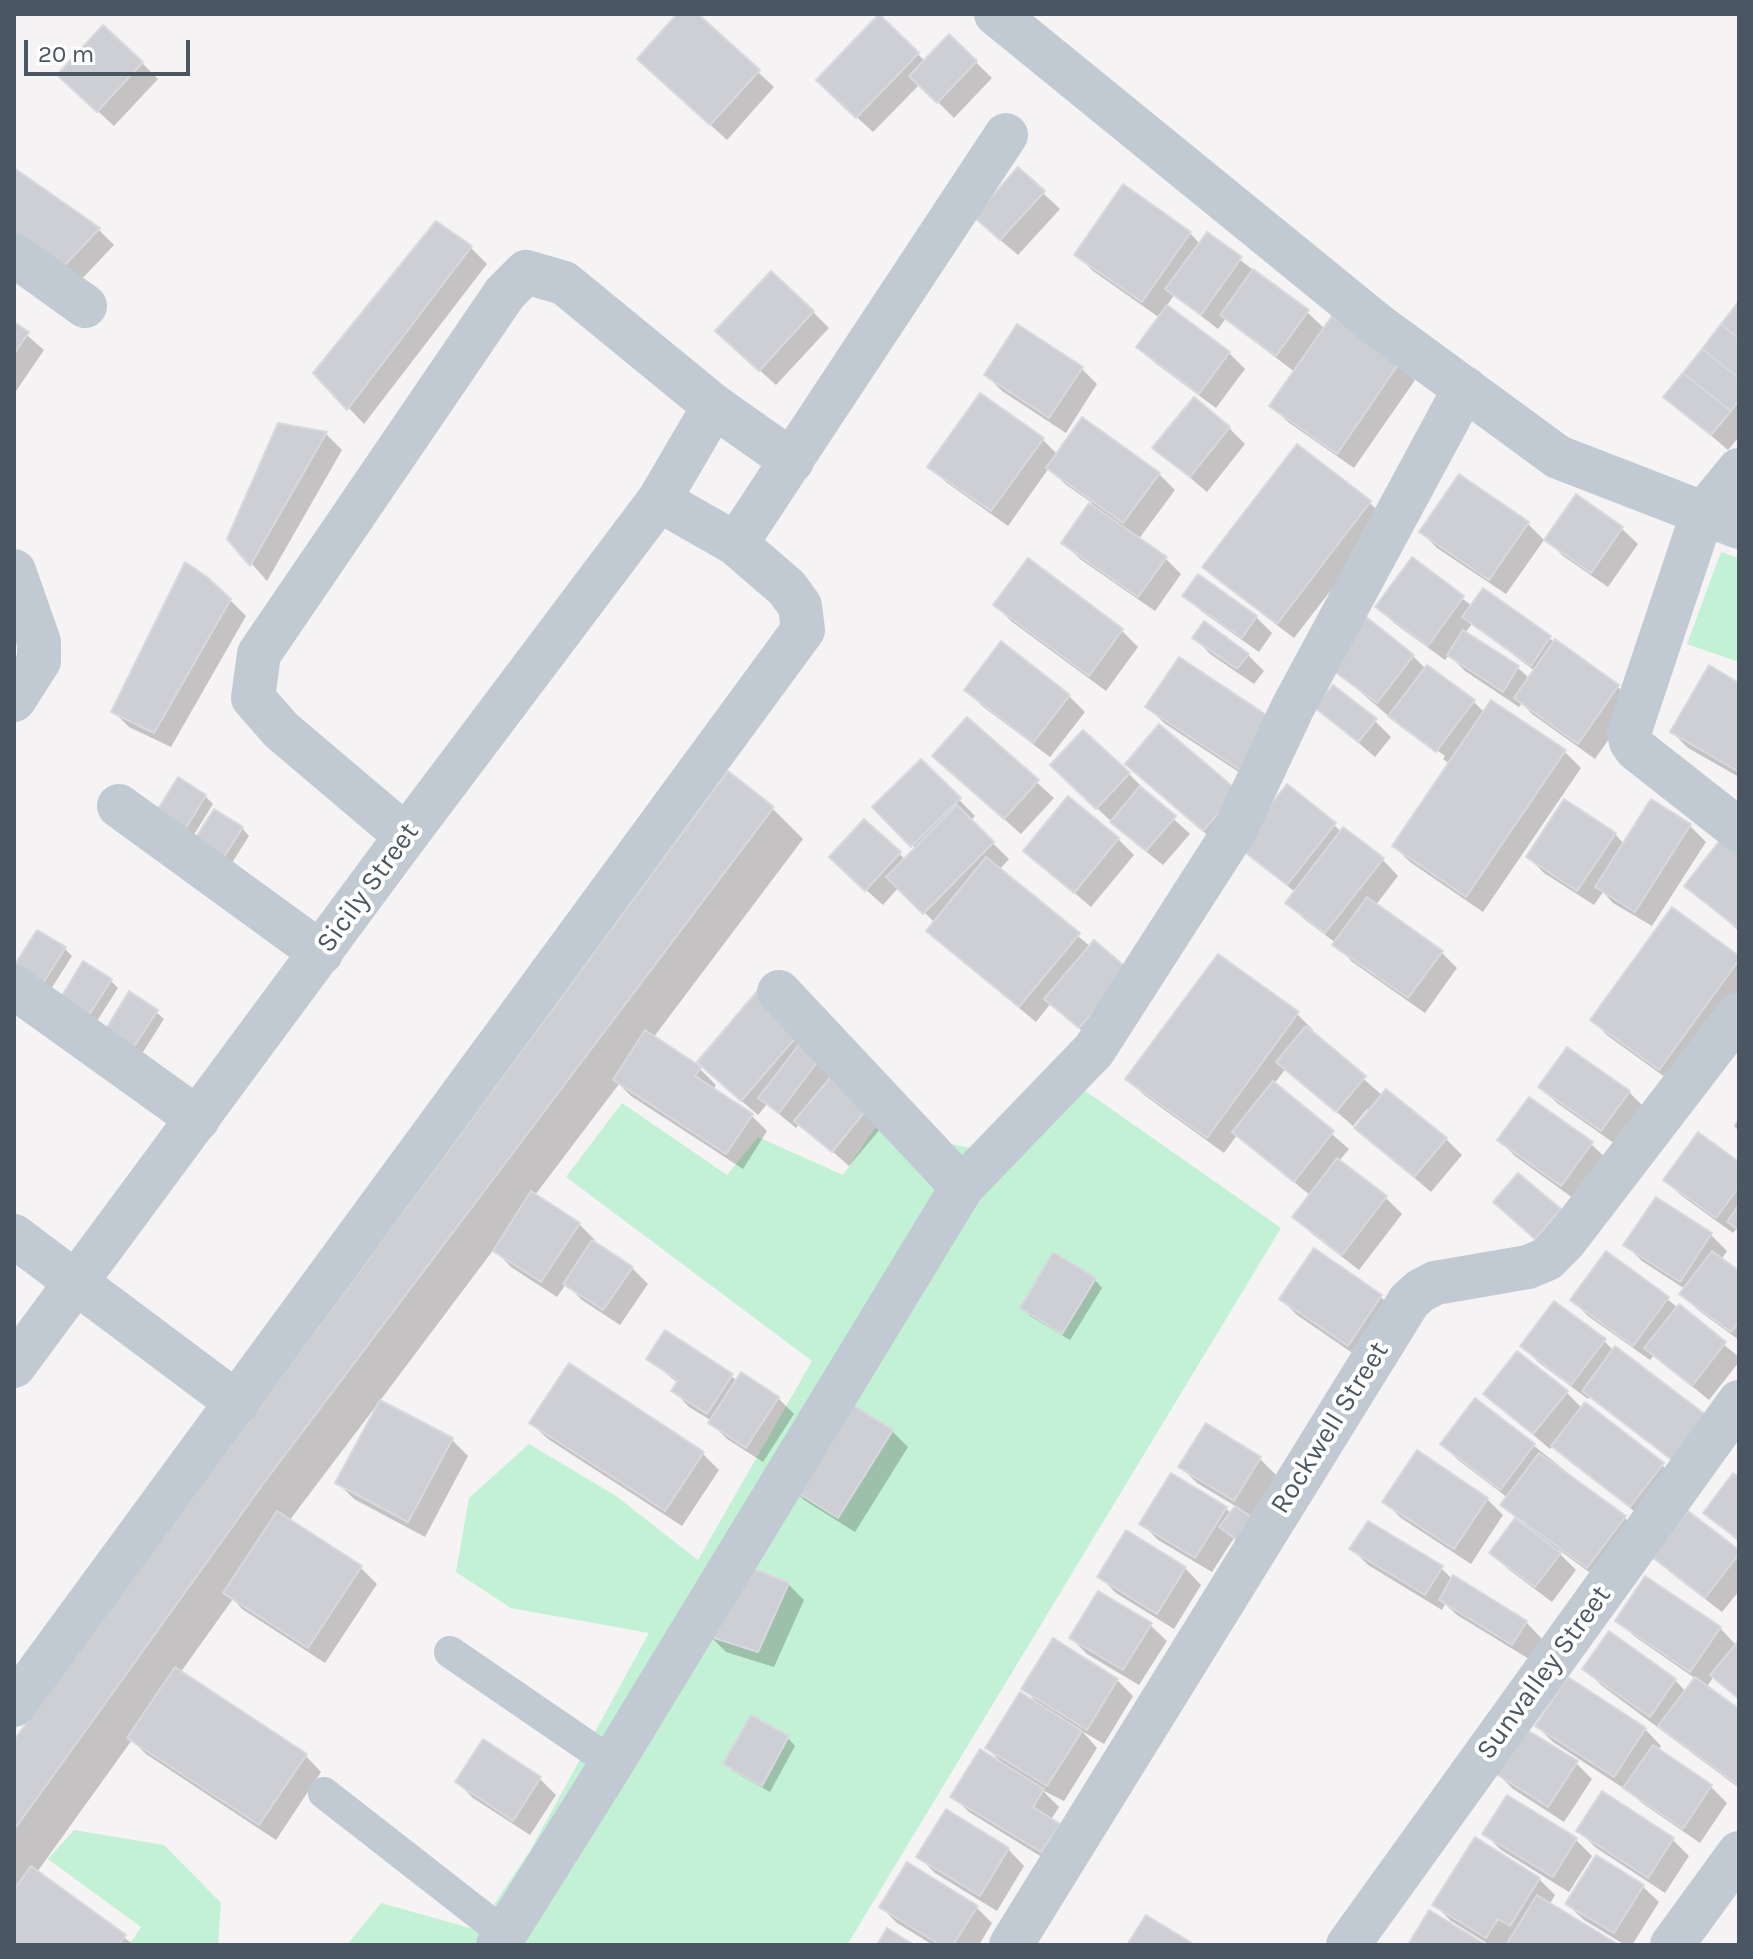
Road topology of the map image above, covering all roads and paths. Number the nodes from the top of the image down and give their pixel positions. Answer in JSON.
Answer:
{"nodes":[{"id":1,"x":996,"y":14,"type":"edge"},
{"id":2,"x":1006,"y":135,"type":"dead end"},
{"id":3,"x":14,"y":255,"type":"edge"},
{"id":4,"x":85,"y":306,"type":"dead end"},
{"id":5,"x":1465,"y":388,"type":"junction"},
{"id":6,"x":714,"y":406,"type":"junction"},
{"id":7,"x":792,"y":461,"type":"junction"},
{"id":8,"x":1739,"y":470,"type":"edge"},
{"id":9,"x":659,"y":500,"type":"junction"},
{"id":10,"x":1721,"y":521,"type":"edge"},
{"id":11,"x":736,"y":544,"type":"junction"},
{"id":12,"x":14,"y":571,"type":"edge"},
{"id":13,"x":14,"y":700,"type":"edge"},
{"id":14,"x":119,"y":806,"type":"dead end"},
{"id":15,"x":1739,"y":830,"type":"edge"},
{"id":16,"x":406,"y":836,"type":"junction"},
{"id":17,"x":321,"y":953,"type":"junction"},
{"id":18,"x":14,"y":987,"type":"edge"},
{"id":19,"x":779,"y":992,"type":"dead end"},
{"id":20,"x":1736,"y":1023,"type":"edge"},
{"id":21,"x":198,"y":1119,"type":"junction"},
{"id":22,"x":962,"y":1187,"type":"junction"},
{"id":23,"x":14,"y":1236,"type":"edge"},
{"id":24,"x":77,"y":1281,"type":"junction"},
{"id":25,"x":14,"y":1366,"type":"edge"},
{"id":26,"x":1739,"y":1402,"type":"edge"},
{"id":27,"x":237,"y":1403,"type":"junction"},
{"id":28,"x":450,"y":1652,"type":"dead end"},
{"id":29,"x":14,"y":1705,"type":"edge"},
{"id":30,"x":612,"y":1763,"type":"junction"},
{"id":31,"x":324,"y":1793,"type":"dead end"},
{"id":32,"x":1739,"y":1853,"type":"edge"},
{"id":33,"x":502,"y":1940,"type":"edge"},
{"id":34,"x":1011,"y":1945,"type":"edge"},
{"id":35,"x":1348,"y":1945,"type":"edge"},
{"id":36,"x":1672,"y":1945,"type":"edge"}],
"edges":[{"from":1,"to":5,"type":"street"},
{"from":2,"to":7,"type":"street"},
{"from":3,"to":4,"type":"street"},
{"from":5,"to":10,"type":"street"},
{"from":5,"to":22,"type":"street"},
{"from":6,"to":7,"type":"street"},
{"from":6,"to":9,"type":"street","name":"Sicily Street"},
{"from":6,"to":16,"type":"street"},
{"from":7,"to":11,"type":"street"},
{"from":8,"to":10,"type":"street"},
{"from":9,"to":11,"type":"street"},
{"from":9,"to":16,"type":"street","name":"Sicily Street"},
{"from":10,"to":15,"type":"street"},
{"from":11,"to":27,"type":"street"},
{"from":12,"to":13,"type":"street"},
{"from":14,"to":17,"type":"street"},
{"from":16,"to":17,"type":"street","name":"Sicily Street"},
{"from":17,"to":21,"type":"street","name":"Sicily Street"},
{"from":18,"to":21,"type":"street"},
{"from":19,"to":22,"type":"street"},
{"from":20,"to":34,"type":"street","name":"Rockwell Street"},
{"from":21,"to":24,"type":"street","name":"Sicily Street"},
{"from":22,"to":30,"type":"street"},
{"from":23,"to":24,"type":"street"},
{"from":24,"to":25,"type":"street","name":"Sicily Street"},
{"from":24,"to":27,"type":"street"},
{"from":26,"to":35,"type":"street","name":"Sunvalley Street"},
{"from":27,"to":29,"type":"street"},
{"from":28,"to":30,"type":"lane"},
{"from":30,"to":33,"type":"street"},
{"from":31,"to":33,"type":"lane"},
{"from":32,"to":36,"type":"street"}]}
